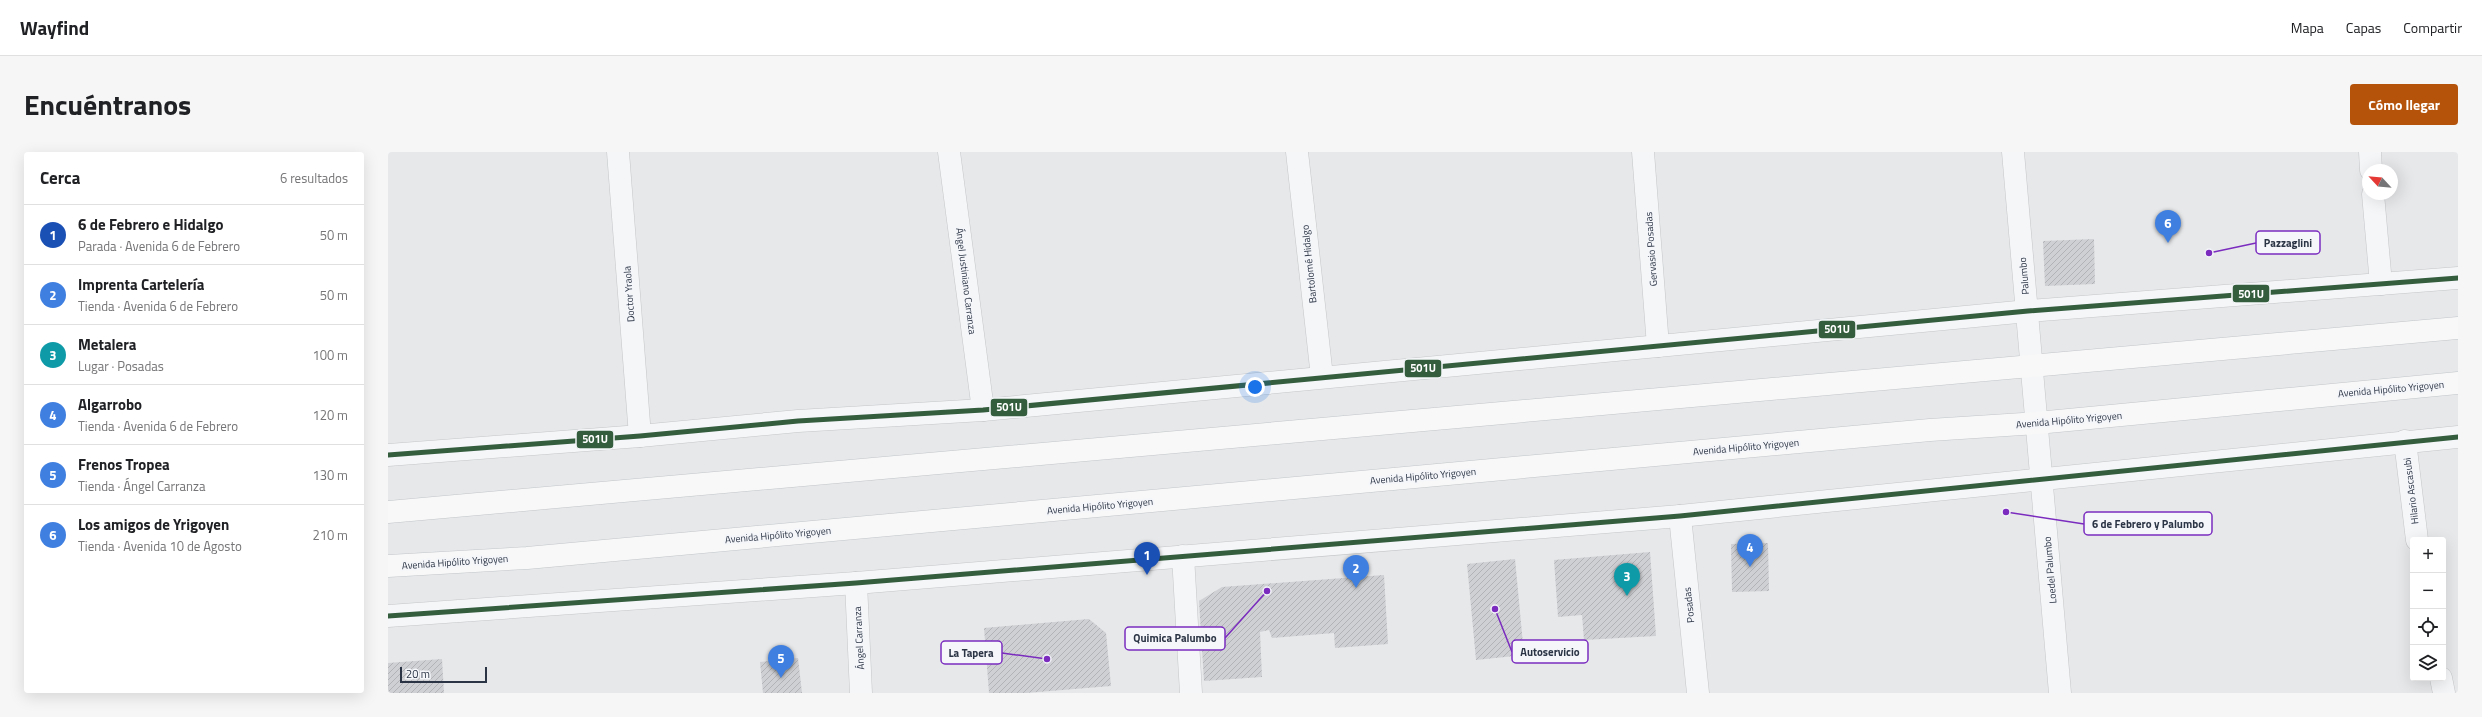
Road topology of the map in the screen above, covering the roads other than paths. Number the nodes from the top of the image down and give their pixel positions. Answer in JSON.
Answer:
{"nodes":[{"id":1,"x":618,"y":152,"type":"edge"},
{"id":2,"x":949,"y":152,"type":"edge"},
{"id":3,"x":1297,"y":152,"type":"edge"},
{"id":4,"x":1643,"y":152,"type":"edge"},
{"id":5,"x":2013,"y":152,"type":"edge"},
{"id":6,"x":2370,"y":152,"type":"edge"},
{"id":7,"x":2371,"y":164,"type":"edge"},
{"id":8,"x":2374,"y":200,"type":"edge"},
{"id":9,"x":2458,"y":278,"type":"edge"},
{"id":10,"x":2381,"y":284,"type":"junction"},
{"id":11,"x":2028,"y":311,"type":"junction"},
{"id":12,"x":2458,"y":328,"type":"edge"},
{"id":13,"x":1658,"y":346,"type":"junction"},
{"id":14,"x":2032,"y":365,"type":"junction"},
{"id":15,"x":1322,"y":376,"type":"junction"},
{"id":16,"x":2458,"y":383,"type":"edge"},
{"id":17,"x":983,"y":410,"type":"junction"},
{"id":18,"x":2037,"y":423,"type":"junction"},
{"id":19,"x":640,"y":436,"type":"junction"},
{"id":20,"x":2458,"y":437,"type":"edge"},
{"id":21,"x":2405,"y":441,"type":"junction"},
{"id":22,"x":388,"y":455,"type":"edge"},
{"id":23,"x":2042,"y":481,"type":"junction"},
{"id":24,"x":388,"y":512,"type":"edge"},
{"id":25,"x":1680,"y":516,"type":"junction"},
{"id":26,"x":2418,"y":537,"type":"edge"},
{"id":27,"x":1183,"y":556,"type":"junction"},
{"id":28,"x":388,"y":566,"type":"edge"},
{"id":29,"x":856,"y":583,"type":"junction"},
{"id":30,"x":388,"y":616,"type":"edge"},
{"id":31,"x":2442,"y":681,"type":"edge"},
{"id":32,"x":861,"y":693,"type":"edge"},
{"id":33,"x":1191,"y":693,"type":"edge"},
{"id":34,"x":1698,"y":693,"type":"edge"},
{"id":35,"x":2060,"y":693,"type":"edge"},
{"id":36,"x":2444,"y":693,"type":"edge"}],
"edges":[{"from":1,"to":19,"type":"street","name":"Doctor Yraola"},
{"from":2,"to":17,"type":"street","name":"Ángel Justiniano Carranza"},
{"from":3,"to":15,"type":"street","name":"Bartolomé Hidalgo"},
{"from":4,"to":13,"type":"street","name":"Gervasio Posadas"},
{"from":5,"to":11,"type":"street","name":"Palumbo"},
{"from":6,"to":7,"type":"street"},
{"from":8,"to":10,"type":"street"},
{"from":9,"to":10,"type":"street"},
{"from":10,"to":11,"type":"street"},
{"from":11,"to":13,"type":"street"},
{"from":11,"to":14,"type":"street","name":"Palumbo"},
{"from":12,"to":14,"type":"main road"},
{"from":13,"to":15,"type":"street"},
{"from":14,"to":18,"type":"street","name":"Palumbo"},
{"from":14,"to":24,"type":"main road"},
{"from":15,"to":17,"type":"street"},
{"from":16,"to":18,"type":"main road","name":"Avenida Hipólito Yrigoyen"},
{"from":17,"to":19,"type":"street"},
{"from":18,"to":23,"type":"street","name":"Loedel Palumbo"},
{"from":18,"to":28,"type":"main road","name":"Avenida Hipólito Yrigoyen"},
{"from":19,"to":22,"type":"street"},
{"from":20,"to":21,"type":"street"},
{"from":21,"to":23,"type":"street"},
{"from":21,"to":26,"type":"street","name":"Hilario Ascasubi"},
{"from":23,"to":25,"type":"street"},
{"from":23,"to":35,"type":"street","name":"Loedel Palumbo"},
{"from":25,"to":27,"type":"street"},
{"from":25,"to":34,"type":"street","name":"Posadas"},
{"from":27,"to":29,"type":"street"},
{"from":27,"to":33,"type":"street"},
{"from":29,"to":30,"type":"street"},
{"from":29,"to":32,"type":"street","name":"Ángel Carranza"},
{"from":31,"to":36,"type":"street"}]}
